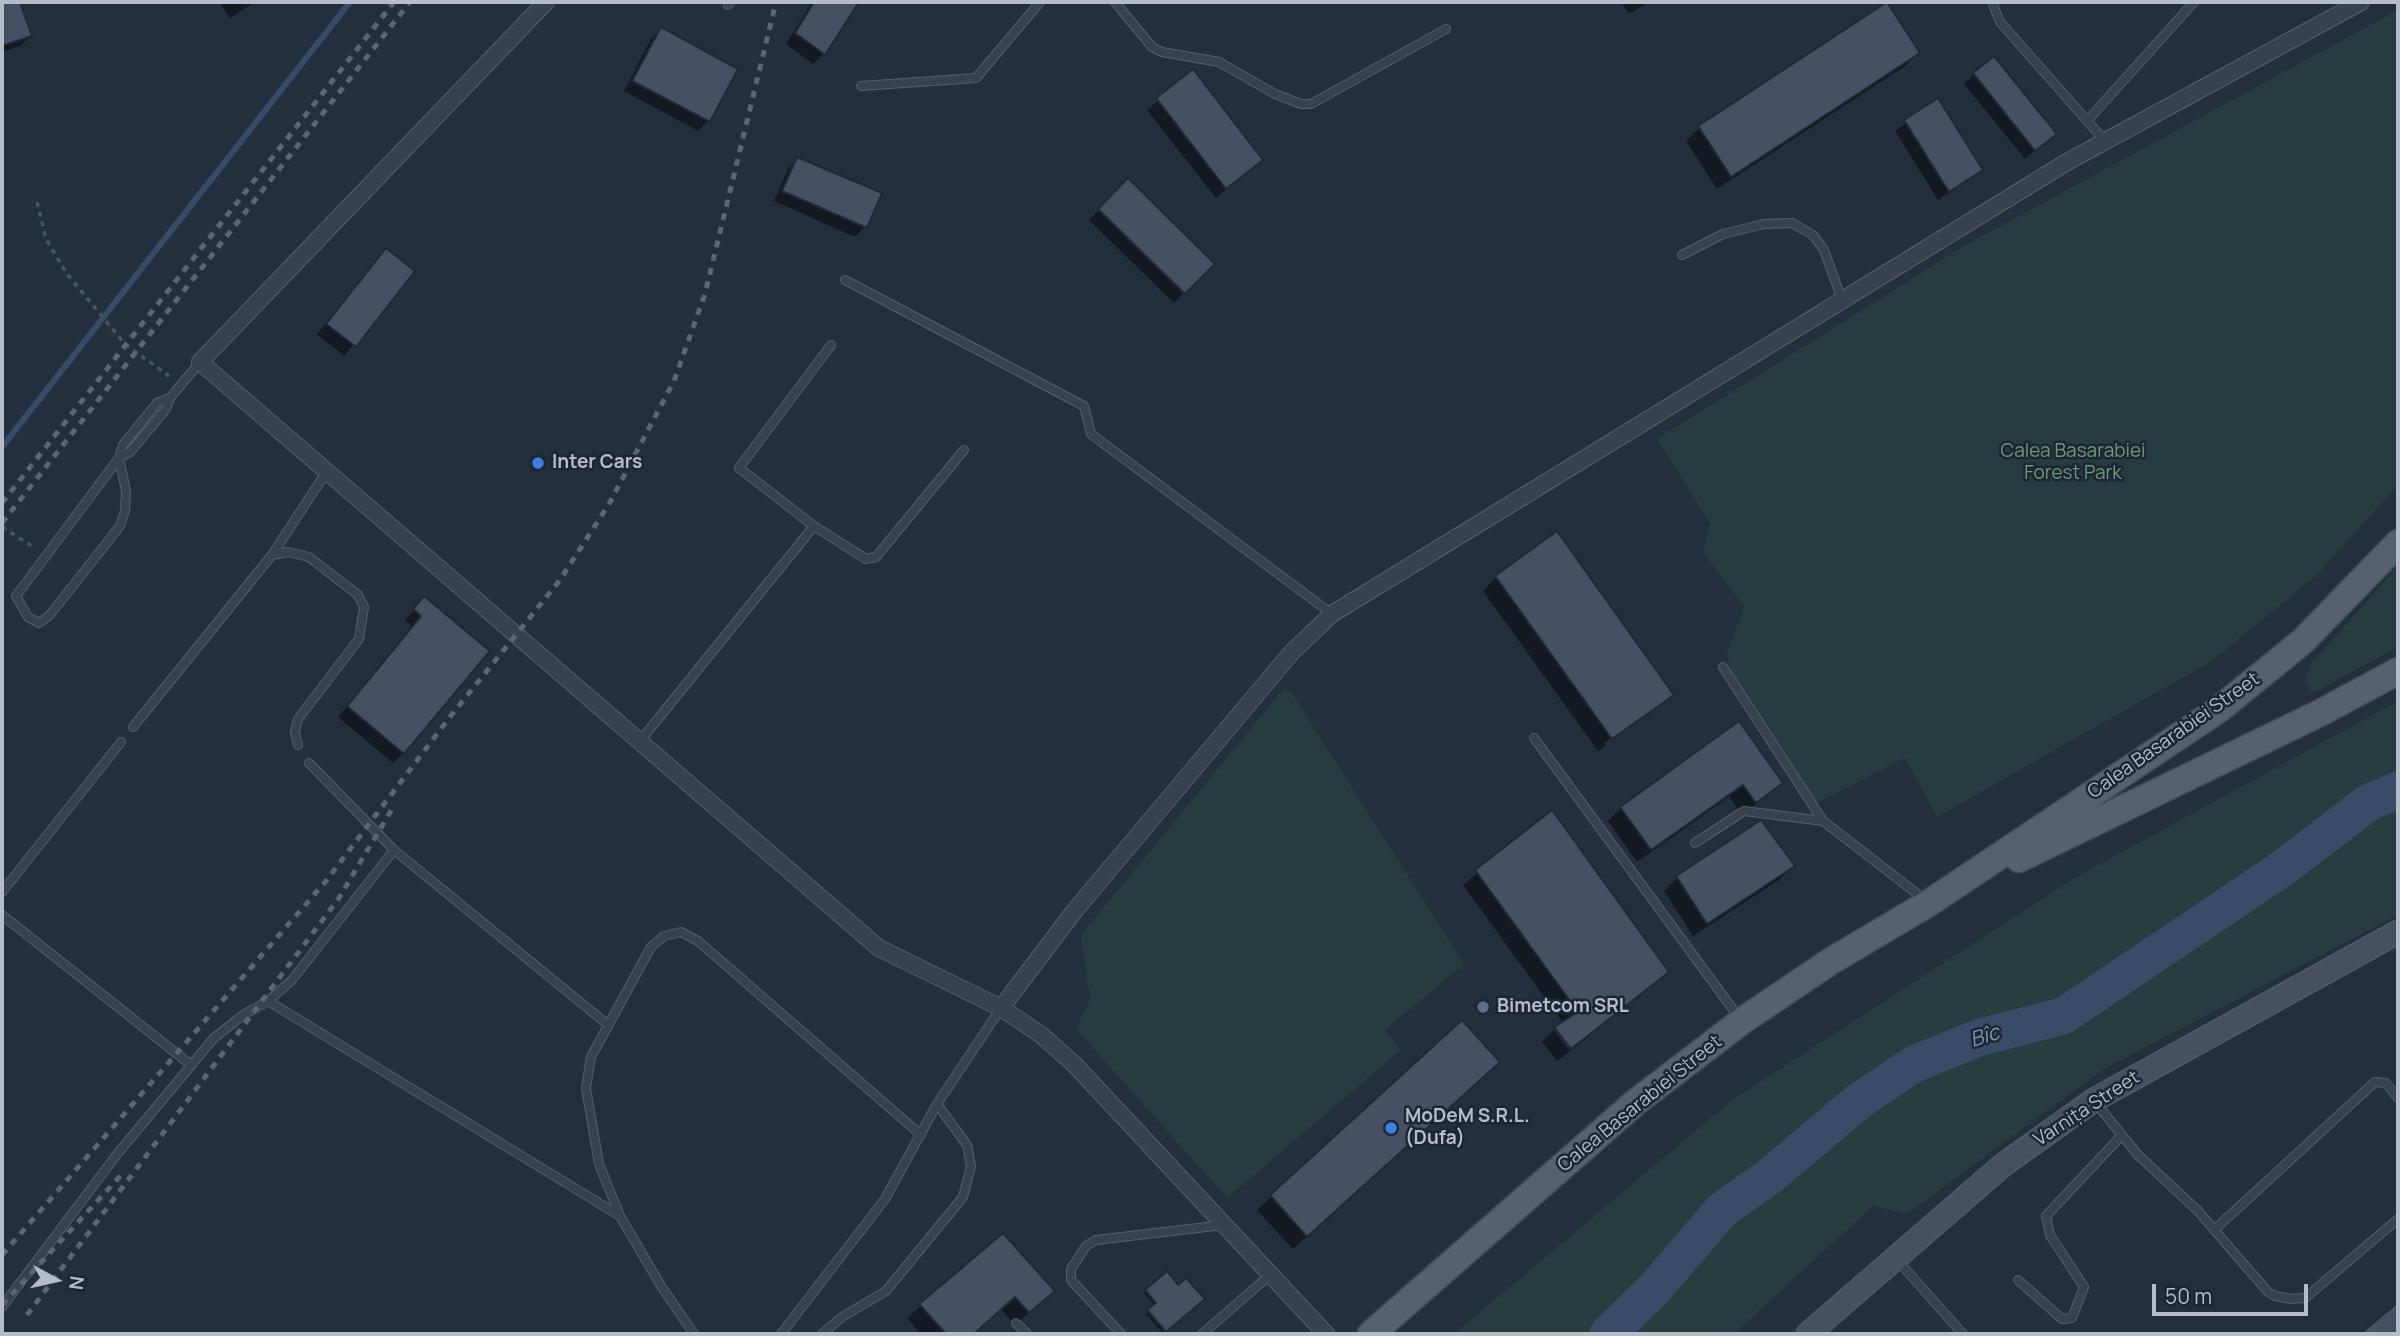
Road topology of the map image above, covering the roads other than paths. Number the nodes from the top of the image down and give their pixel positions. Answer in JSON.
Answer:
{"nodes":[{"id":1,"x":546,"y":2,"type":"edge"},
{"id":2,"x":1040,"y":2,"type":"edge"},
{"id":3,"x":1115,"y":2,"type":"edge"},
{"id":4,"x":1992,"y":2,"type":"edge"},
{"id":5,"x":2194,"y":2,"type":"edge"},
{"id":6,"x":2361,"y":2,"type":"edge"},
{"id":7,"x":1446,"y":29,"type":"dead end"},
{"id":8,"x":861,"y":86,"type":"dead end"},
{"id":9,"x":2087,"y":121,"type":"junction"},
{"id":10,"x":2105,"y":141,"type":"junction"},
{"id":11,"x":1682,"y":255,"type":"dead end"},
{"id":12,"x":845,"y":280,"type":"dead end"},
{"id":13,"x":1842,"y":300,"type":"junction"},
{"id":14,"x":831,"y":345,"type":"dead end"},
{"id":15,"x":200,"y":362,"type":"junction"},
{"id":16,"x":964,"y":450,"type":"dead end"},
{"id":17,"x":119,"y":458,"type":"junction"},
{"id":18,"x":327,"y":471,"type":"junction"},
{"id":19,"x":814,"y":526,"type":"junction"},
{"id":20,"x":2398,"y":543,"type":"edge"},
{"id":21,"x":272,"y":555,"type":"junction"},
{"id":22,"x":1332,"y":614,"type":"junction"},
{"id":23,"x":1723,"y":667,"type":"dead end"},
{"id":24,"x":2398,"y":671,"type":"edge"},
{"id":25,"x":133,"y":727,"type":"dead end"},
{"id":26,"x":1534,"y":738,"type":"dead end"},
{"id":27,"x":640,"y":741,"type":"junction"},
{"id":28,"x":121,"y":743,"type":"dead end"},
{"id":29,"x":298,"y":745,"type":"dead end"},
{"id":30,"x":309,"y":763,"type":"dead end"},
{"id":31,"x":1823,"y":821,"type":"junction"},
{"id":32,"x":1695,"y":843,"type":"dead end"},
{"id":33,"x":394,"y":850,"type":"junction"},
{"id":34,"x":2,"y":892,"type":"edge"},
{"id":35,"x":1929,"y":903,"type":"junction"},
{"id":36,"x":2,"y":915,"type":"edge"},
{"id":37,"x":2398,"y":932,"type":"edge"},
{"id":38,"x":268,"y":1001,"type":"junction"},
{"id":39,"x":1001,"y":1008,"type":"junction"},
{"id":40,"x":1742,"y":1021,"type":"junction"},
{"id":41,"x":607,"y":1024,"type":"junction"},
{"id":42,"x":191,"y":1065,"type":"junction"},
{"id":43,"x":2398,"y":1098,"type":"edge"},
{"id":44,"x":2094,"y":1100,"type":"junction"},
{"id":45,"x":937,"y":1104,"type":"junction"},
{"id":46,"x":921,"y":1135,"type":"junction"},
{"id":47,"x":2122,"y":1135,"type":"junction"},
{"id":48,"x":620,"y":1216,"type":"junction"},
{"id":49,"x":2398,"y":1219,"type":"edge"},
{"id":50,"x":1223,"y":1225,"type":"junction"},
{"id":51,"x":2214,"y":1230,"type":"junction"},
{"id":52,"x":1896,"y":1258,"type":"junction"},
{"id":53,"x":1270,"y":1275,"type":"junction"},
{"id":54,"x":2018,"y":1280,"type":"dead end"},
{"id":55,"x":2,"y":1307,"type":"edge"},
{"id":56,"x":1016,"y":1323,"type":"dead end"},
{"id":57,"x":694,"y":1334,"type":"edge"},
{"id":58,"x":781,"y":1334,"type":"edge"},
{"id":59,"x":822,"y":1334,"type":"edge"},
{"id":60,"x":1027,"y":1334,"type":"edge"},
{"id":61,"x":1121,"y":1334,"type":"edge"},
{"id":62,"x":1202,"y":1334,"type":"edge"},
{"id":63,"x":1326,"y":1334,"type":"edge"},
{"id":64,"x":1371,"y":1334,"type":"edge"},
{"id":65,"x":1808,"y":1334,"type":"edge"},
{"id":66,"x":1963,"y":1334,"type":"edge"}],
"edges":[{"from":1,"to":15,"type":"street"},
{"from":2,"to":8,"type":"lane"},
{"from":3,"to":7,"type":"lane"},
{"from":4,"to":9,"type":"lane"},
{"from":5,"to":9,"type":"lane"},
{"from":6,"to":10,"type":"street"},
{"from":9,"to":10,"type":"lane"},
{"from":10,"to":13,"type":"street"},
{"from":11,"to":13,"type":"lane"},
{"from":12,"to":22,"type":"lane"},
{"from":13,"to":22,"type":"street"},
{"from":14,"to":19,"type":"lane"},
{"from":15,"to":17,"type":"lane"},
{"from":15,"to":18,"type":"street"},
{"from":16,"to":19,"type":"lane"},
{"from":17,"to":17,"type":"lane"},
{"from":18,"to":21,"type":"lane"},
{"from":18,"to":27,"type":"street"},
{"from":19,"to":27,"type":"lane"},
{"from":20,"to":35,"type":"main road","name":"Calea Basarabiei Street"},
{"from":21,"to":25,"type":"lane"},
{"from":21,"to":29,"type":"lane"},
{"from":22,"to":39,"type":"street"},
{"from":23,"to":31,"type":"lane"},
{"from":24,"to":35,"type":"main road","name":"Calea Basarabiei Street"},
{"from":26,"to":40,"type":"lane"},
{"from":27,"to":39,"type":"street"},
{"from":28,"to":34,"type":"lane"},
{"from":30,"to":33,"type":"lane"},
{"from":31,"to":32,"type":"lane"},
{"from":31,"to":35,"type":"lane"},
{"from":33,"to":38,"type":"lane"},
{"from":33,"to":41,"type":"lane"},
{"from":35,"to":40,"type":"main road","name":"Calea Basarabiei Street"},
{"from":36,"to":42,"type":"lane"},
{"from":37,"to":44,"type":"street","name":"Varnița Street"},
{"from":38,"to":42,"type":"lane"},
{"from":38,"to":48,"type":"lane"},
{"from":39,"to":45,"type":"lane"},
{"from":39,"to":50,"type":"street"},
{"from":40,"to":64,"type":"main road","name":"Calea Basarabiei Street"},
{"from":41,"to":46,"type":"lane"},
{"from":41,"to":48,"type":"lane"},
{"from":42,"to":55,"type":"lane"},
{"from":43,"to":51,"type":"lane"},
{"from":44,"to":47,"type":"lane"},
{"from":44,"to":52,"type":"street","name":"Varnița Street"},
{"from":45,"to":46,"type":"lane"},
{"from":45,"to":59,"type":"lane"},
{"from":46,"to":58,"type":"lane"},
{"from":47,"to":51,"type":"lane"},
{"from":47,"to":54,"type":"lane"},
{"from":48,"to":57,"type":"lane"},
{"from":49,"to":51,"type":"lane"},
{"from":50,"to":53,"type":"street"},
{"from":50,"to":61,"type":"lane"},
{"from":52,"to":65,"type":"street","name":"Varnița Street"},
{"from":52,"to":66,"type":"lane"},
{"from":53,"to":62,"type":"lane"},
{"from":53,"to":63,"type":"street"},
{"from":56,"to":60,"type":"lane"}]}
